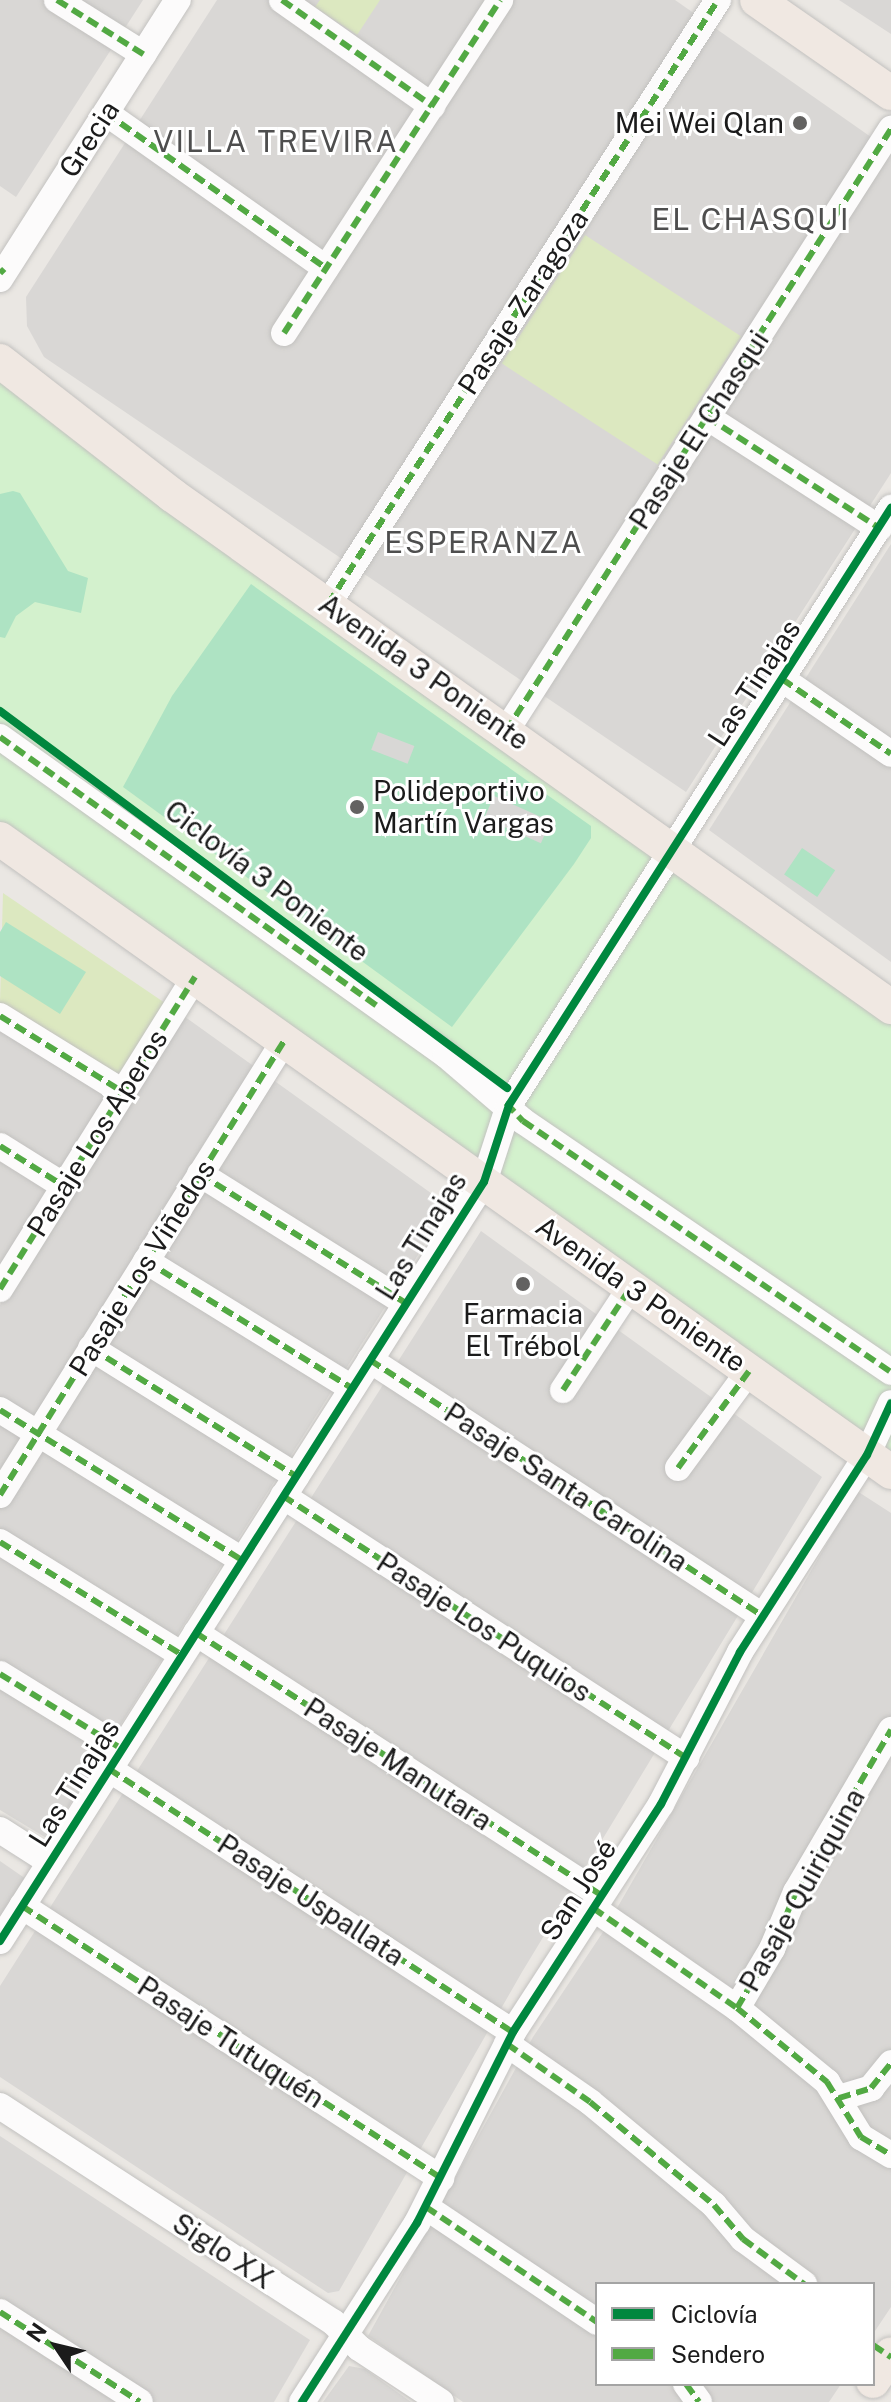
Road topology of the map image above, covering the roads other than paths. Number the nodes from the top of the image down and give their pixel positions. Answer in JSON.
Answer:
{"nodes":[{"id":1,"x":57,"y":0,"type":"edge"},
{"id":2,"x":178,"y":0,"type":"edge"},
{"id":3,"x":282,"y":0,"type":"edge"},
{"id":4,"x":500,"y":0,"type":"edge"},
{"id":5,"x":718,"y":0,"type":"edge"},
{"id":6,"x":757,"y":0,"type":"edge"},
{"id":7,"x":143,"y":54,"type":"junction"},
{"id":8,"x":891,"y":93,"type":"edge"},
{"id":9,"x":432,"y":106,"type":"junction"},
{"id":10,"x":106,"y":113,"type":"junction"},
{"id":11,"x":891,"y":129,"type":"edge"},
{"id":12,"x":326,"y":268,"type":"junction"},
{"id":13,"x":1,"y":273,"type":"edge"},
{"id":14,"x":284,"y":333,"type":"dead end"},
{"id":15,"x":0,"y":361,"type":"edge"},
{"id":16,"x":707,"y":417,"type":"junction"},
{"id":17,"x":887,"y":516,"type":"edge"},
{"id":18,"x":328,"y":604,"type":"junction"},
{"id":19,"x":782,"y":679,"type":"junction"},
{"id":20,"x":506,"y":731,"type":"junction"},
{"id":21,"x":0,"y":737,"type":"edge"},
{"id":22,"x":891,"y":754,"type":"edge"},
{"id":23,"x":672,"y":850,"type":"junction"},
{"id":24,"x":4,"y":851,"type":"edge"},
{"id":25,"x":195,"y":977,"type":"junction"},
{"id":26,"x":891,"y":1007,"type":"edge"},
{"id":27,"x":0,"y":1016,"type":"edge"},
{"id":28,"x":284,"y":1041,"type":"junction"},
{"id":29,"x":123,"y":1092,"type":"junction"},
{"id":30,"x":509,"y":1105,"type":"junction"},
{"id":31,"x":0,"y":1146,"type":"edge"},
{"id":32,"x":200,"y":1174,"type":"junction"},
{"id":33,"x":484,"y":1182,"type":"junction"},
{"id":34,"x":64,"y":1186,"type":"junction"},
{"id":35,"x":146,"y":1261,"type":"junction"},
{"id":36,"x":2,"y":1281,"type":"edge"},
{"id":37,"x":631,"y":1287,"type":"junction"},
{"id":38,"x":406,"y":1303,"type":"junction"},
{"id":39,"x":91,"y":1348,"type":"junction"},
{"id":40,"x":370,"y":1360,"type":"junction"},
{"id":41,"x":749,"y":1371,"type":"junction"},
{"id":42,"x":891,"y":1372,"type":"edge"},
{"id":43,"x":352,"y":1388,"type":"junction"},
{"id":44,"x":563,"y":1390,"type":"dead end"},
{"id":45,"x":891,"y":1403,"type":"edge"},
{"id":46,"x":0,"y":1410,"type":"edge"},
{"id":47,"x":38,"y":1433,"type":"junction"},
{"id":48,"x":879,"y":1463,"type":"edge"},
{"id":49,"x":678,"y":1468,"type":"dead end"},
{"id":50,"x":289,"y":1486,"type":"junction"},
{"id":51,"x":0,"y":1495,"type":"edge"},
{"id":52,"x":0,"y":1542,"type":"edge"},
{"id":53,"x":242,"y":1560,"type":"junction"},
{"id":54,"x":761,"y":1615,"type":"junction"},
{"id":55,"x":189,"y":1644,"type":"junction"},
{"id":56,"x":0,"y":1674,"type":"edge"},
{"id":57,"x":891,"y":1730,"type":"edge"},
{"id":58,"x":686,"y":1758,"type":"junction"},
{"id":59,"x":115,"y":1759,"type":"junction"},
{"id":60,"x":0,"y":1830,"type":"edge"},
{"id":61,"x":50,"y":1862,"type":"junction"},
{"id":62,"x":597,"y":1902,"type":"junction"},
{"id":63,"x":22,"y":1906,"type":"junction"},
{"id":64,"x":0,"y":1941,"type":"edge"},
{"id":65,"x":737,"y":2008,"type":"junction"},
{"id":66,"x":510,"y":2038,"type":"junction"},
{"id":67,"x":891,"y":2063,"type":"edge"},
{"id":68,"x":839,"y":2098,"type":"junction"},
{"id":69,"x":0,"y":2106,"type":"edge"},
{"id":70,"x":891,"y":2155,"type":"edge"},
{"id":71,"x":441,"y":2178,"type":"junction"},
{"id":72,"x":426,"y":2207,"type":"junction"},
{"id":73,"x":801,"y":2282,"type":"edge"},
{"id":74,"x":0,"y":2312,"type":"edge"},
{"id":75,"x":595,"y":2321,"type":"edge"},
{"id":76,"x":346,"y":2335,"type":"junction"},
{"id":77,"x":891,"y":2395,"type":"edge"},
{"id":78,"x":140,"y":2402,"type":"edge"},
{"id":79,"x":302,"y":2402,"type":"edge"},
{"id":80,"x":441,"y":2402,"type":"edge"},
{"id":81,"x":886,"y":2402,"type":"edge"}],
"edges":[{"from":1,"to":7,"type":"street"},
{"from":2,"to":7,"type":"street","name":"Grecia"},
{"from":3,"to":9,"type":"street"},
{"from":4,"to":9,"type":"street"},
{"from":5,"to":18,"type":"street","name":"Pasaje Zaragoza"},
{"from":6,"to":8,"type":"main road"},
{"from":7,"to":10,"type":"street","name":"Grecia"},
{"from":9,"to":12,"type":"street"},
{"from":10,"to":12,"type":"street"},
{"from":10,"to":13,"type":"street","name":"Grecia"},
{"from":11,"to":16,"type":"street","name":"Pasaje El Chasqui"},
{"from":12,"to":14,"type":"street"},
{"from":15,"to":18,"type":"main road","name":"Avenida 3 Poniente"},
{"from":16,"to":17,"type":"street"},
{"from":16,"to":20,"type":"street","name":"Pasaje El Chasqui"},
{"from":17,"to":19,"type":"street","name":"Las Tinajas"},
{"from":18,"to":20,"type":"main road","name":"Avenida 3 Poniente"},
{"from":19,"to":22,"type":"street"},
{"from":19,"to":23,"type":"street","name":"Las Tinajas"},
{"from":20,"to":23,"type":"main road","name":"Avenida 3 Poniente"},
{"from":21,"to":30,"type":"street"},
{"from":23,"to":26,"type":"main road","name":"Avenida 3 Poniente"},
{"from":23,"to":30,"type":"street","name":"Las Tinajas"},
{"from":24,"to":25,"type":"main road","name":"Avenida 3 Poniente"},
{"from":25,"to":28,"type":"main road","name":"Avenida 3 Poniente"},
{"from":25,"to":29,"type":"street","name":"Pasaje Los Aperos"},
{"from":27,"to":29,"type":"street"},
{"from":28,"to":32,"type":"street","name":"Pasaje Los Viñedos"},
{"from":28,"to":33,"type":"main road","name":"Avenida 3 Poniente"},
{"from":29,"to":34,"type":"street","name":"Pasaje Los Aperos"},
{"from":30,"to":33,"type":"street","name":"Las Tinajas"},
{"from":30,"to":42,"type":"street"},
{"from":31,"to":34,"type":"street"},
{"from":32,"to":35,"type":"street","name":"Pasaje Los Viñedos"},
{"from":32,"to":38,"type":"street"},
{"from":33,"to":37,"type":"main road","name":"Avenida 3 Poniente"},
{"from":33,"to":38,"type":"street","name":"Las Tinajas"},
{"from":34,"to":36,"type":"street","name":"Pasaje Los Aperos"},
{"from":35,"to":39,"type":"street","name":"Pasaje Los Viñedos"},
{"from":35,"to":43,"type":"street"},
{"from":37,"to":41,"type":"main road","name":"Avenida 3 Poniente"},
{"from":37,"to":44,"type":"street"},
{"from":38,"to":40,"type":"street","name":"Las Tinajas"},
{"from":39,"to":47,"type":"street","name":"Pasaje Los Viñedos"},
{"from":39,"to":50,"type":"street","name":"Pasaje Los Puquios"},
{"from":40,"to":43,"type":"street","name":"Las Tinajas"},
{"from":40,"to":54,"type":"street","name":"Pasaje Santa Carolina"},
{"from":41,"to":48,"type":"main road","name":"Avenida 3 Poniente"},
{"from":41,"to":49,"type":"street"},
{"from":43,"to":50,"type":"street","name":"Las Tinajas"},
{"from":45,"to":48,"type":"street","name":"San José"},
{"from":46,"to":47,"type":"street"},
{"from":47,"to":51,"type":"street","name":"Pasaje Los Viñedos"},
{"from":47,"to":53,"type":"street"},
{"from":48,"to":54,"type":"street","name":"San José"},
{"from":50,"to":53,"type":"street","name":"Las Tinajas"},
{"from":50,"to":58,"type":"street","name":"Pasaje Los Puquios"},
{"from":52,"to":55,"type":"street","name":"Pasaje Manutara"},
{"from":53,"to":55,"type":"street","name":"Las Tinajas"},
{"from":54,"to":58,"type":"street","name":"San José"},
{"from":55,"to":59,"type":"street","name":"Las Tinajas"},
{"from":55,"to":62,"type":"street","name":"Pasaje Manutara"},
{"from":56,"to":59,"type":"street","name":"Pasaje Uspallata"},
{"from":57,"to":65,"type":"street","name":"Pasaje Quiriquina"},
{"from":58,"to":62,"type":"street","name":"San José"},
{"from":59,"to":61,"type":"street","name":"Las Tinajas"},
{"from":59,"to":66,"type":"street","name":"Pasaje Uspallata"},
{"from":60,"to":61,"type":"street"},
{"from":61,"to":63,"type":"street","name":"Las Tinajas"},
{"from":62,"to":65,"type":"street","name":"Pasaje Manutara"},
{"from":62,"to":66,"type":"street","name":"San José"},
{"from":63,"to":64,"type":"street","name":"Las Tinajas"},
{"from":63,"to":71,"type":"street","name":"Pasaje Tutuquén"},
{"from":65,"to":68,"type":"street","name":"Pasaje Manutara"},
{"from":66,"to":71,"type":"street","name":"San José"},
{"from":66,"to":73,"type":"street","name":"Pasaje Uspallata"},
{"from":67,"to":68,"type":"street"},
{"from":68,"to":70,"type":"street","name":"Pasaje Manutara"},
{"from":69,"to":76,"type":"street","name":"Siglo XX"},
{"from":71,"to":72,"type":"street","name":"San José"},
{"from":72,"to":75,"type":"street"},
{"from":72,"to":76,"type":"street","name":"San José"},
{"from":74,"to":78,"type":"street"},
{"from":76,"to":79,"type":"street","name":"San José"},
{"from":76,"to":80,"type":"street","name":"Siglo XX"},
{"from":77,"to":81,"type":"main road"}]}
